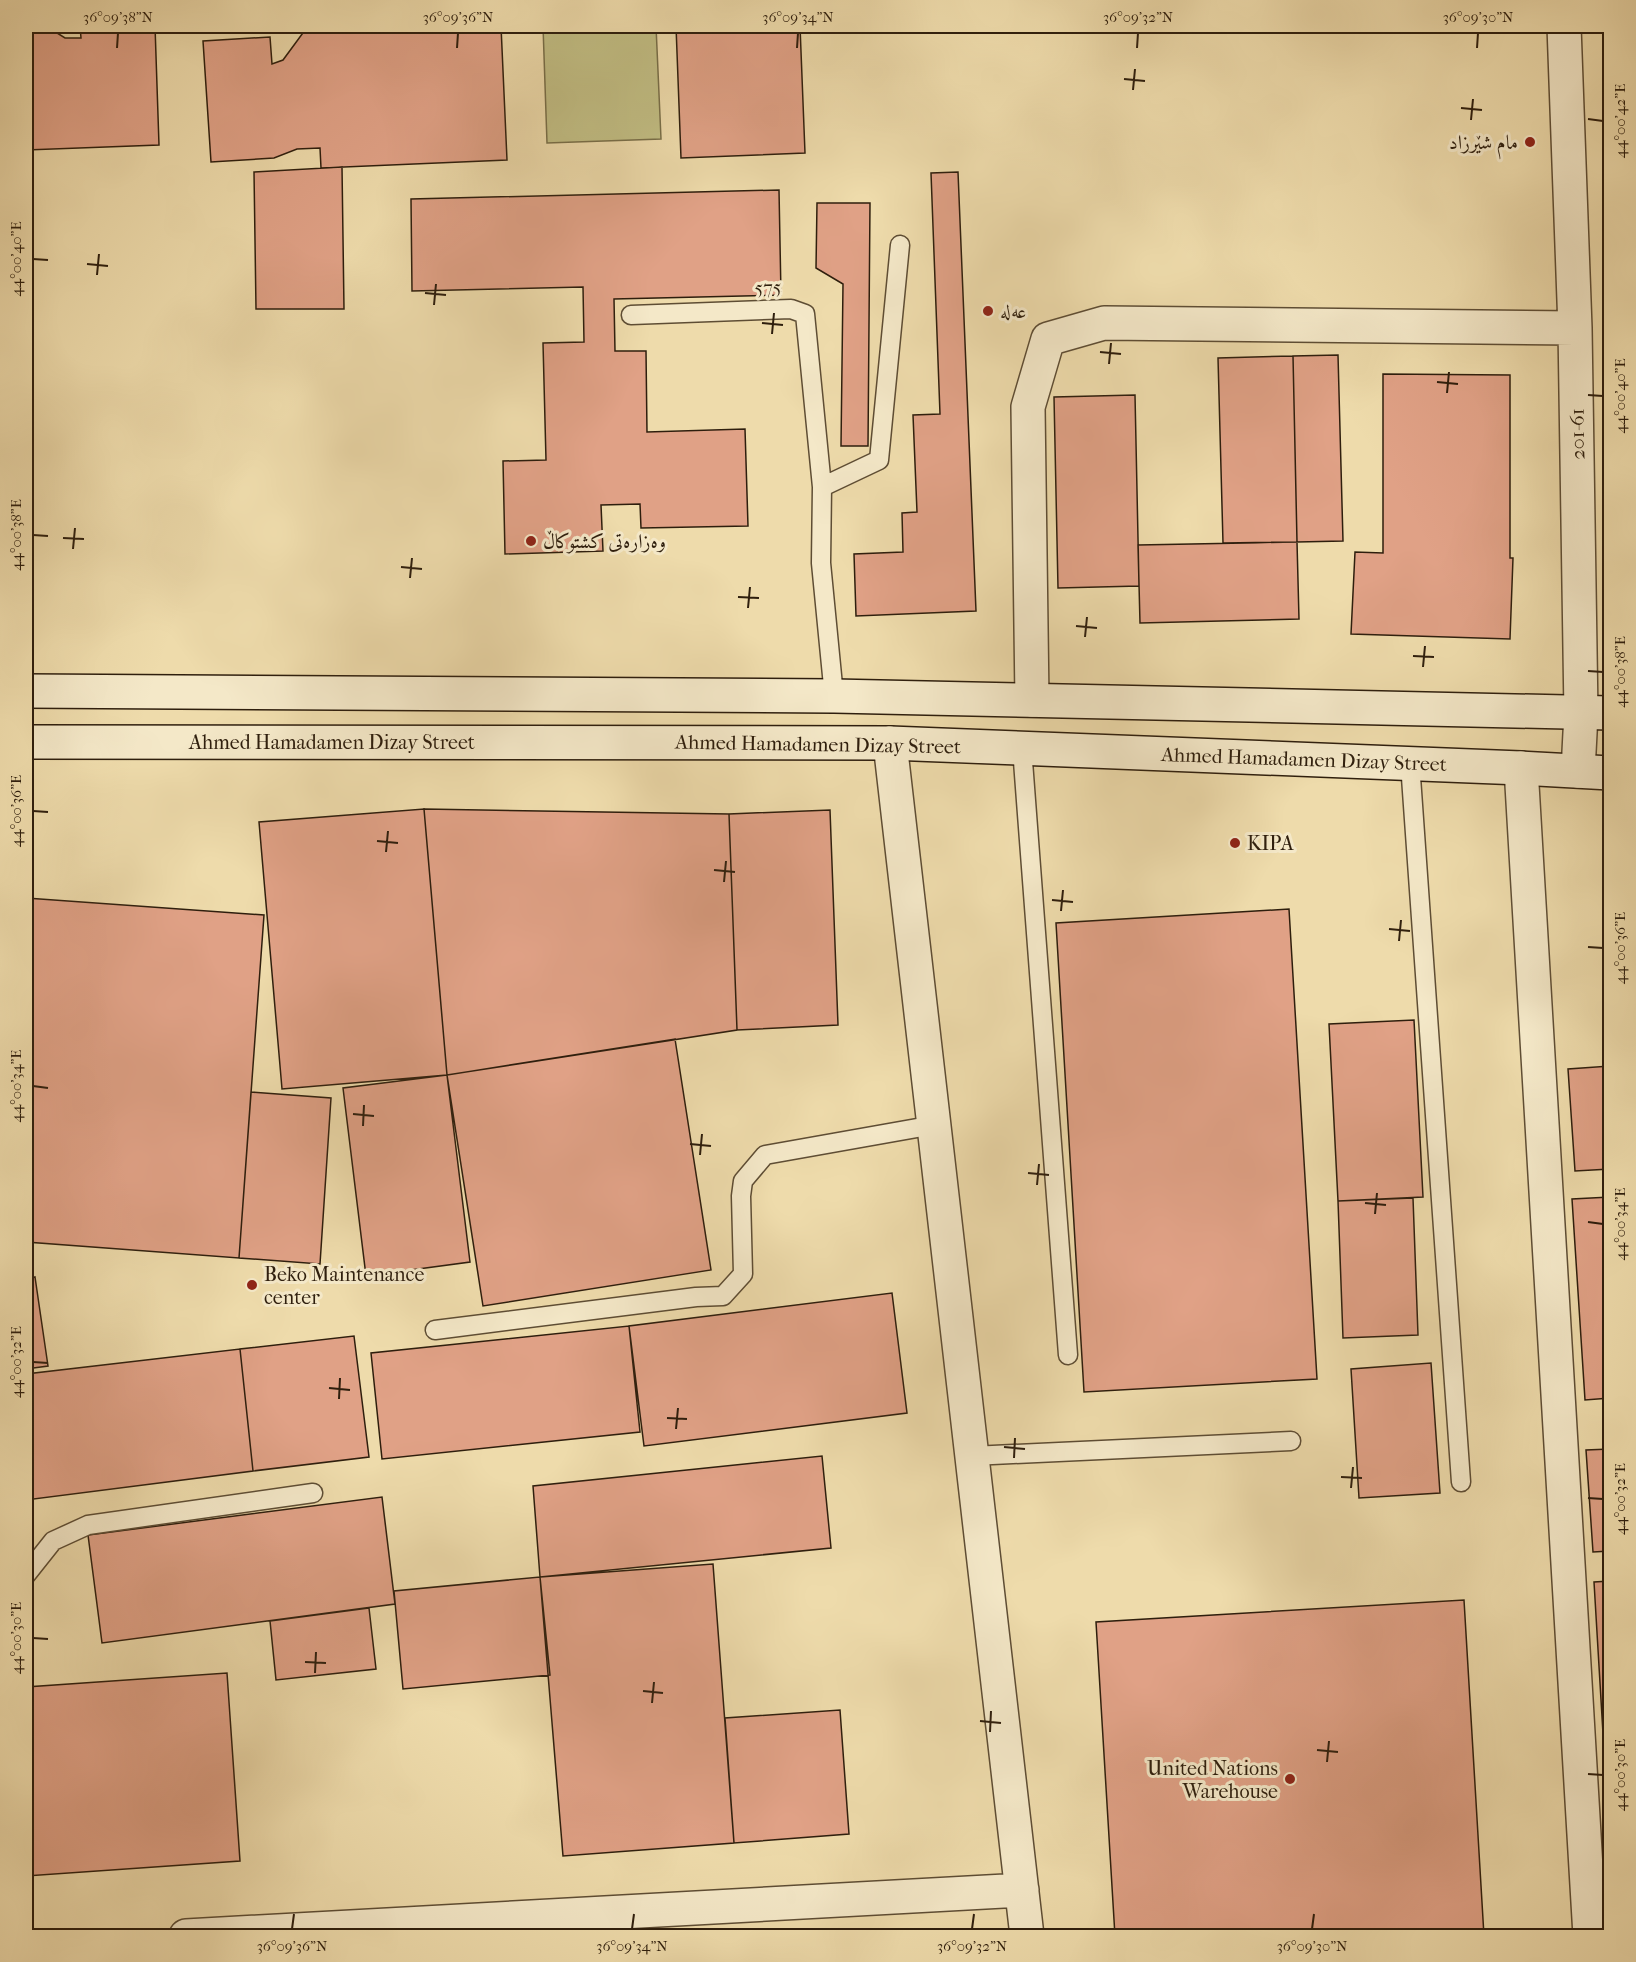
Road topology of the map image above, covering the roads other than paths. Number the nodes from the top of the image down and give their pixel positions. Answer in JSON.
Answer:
{"nodes":[{"id":1,"x":1564,"y":26,"type":"edge"},
{"id":2,"x":900,"y":245,"type":"dead end"},
{"id":3,"x":631,"y":315,"type":"dead end"},
{"id":4,"x":1575,"y":328,"type":"junction"},
{"id":5,"x":822,"y":487,"type":"junction"},
{"id":6,"x":26,"y":691,"type":"edge"},
{"id":7,"x":834,"y":696,"type":"junction"},
{"id":8,"x":1032,"y":700,"type":"junction"},
{"id":9,"x":1596,"y":714,"type":"edge"},
{"id":10,"x":26,"y":742,"type":"edge"},
{"id":11,"x":890,"y":743,"type":"junction"},
{"id":12,"x":1022,"y":748,"type":"junction"},
{"id":13,"x":1410,"y":763,"type":"junction"},
{"id":14,"x":1521,"y":768,"type":"junction"},
{"id":15,"x":1578,"y":771,"type":"junction"},
{"id":16,"x":1611,"y":773,"type":"edge"},
{"id":17,"x":934,"y":1125,"type":"junction"},
{"id":18,"x":435,"y":1330,"type":"dead end"},
{"id":19,"x":1068,"y":1355,"type":"dead end"},
{"id":20,"x":1291,"y":1441,"type":"dead end"},
{"id":21,"x":972,"y":1456,"type":"junction"},
{"id":22,"x":1461,"y":1482,"type":"dead end"},
{"id":23,"x":313,"y":1493,"type":"dead end"},
{"id":24,"x":26,"y":1575,"type":"edge"},
{"id":25,"x":1022,"y":1890,"type":"junction"},
{"id":26,"x":186,"y":1936,"type":"edge"},
{"id":27,"x":1027,"y":1936,"type":"edge"},
{"id":28,"x":1590,"y":1936,"type":"edge"}],
"edges":[{"from":1,"to":4,"type":"street","name":"201-61"},
{"from":2,"to":5,"type":"lane"},
{"from":3,"to":5,"type":"lane","name":"575"},
{"from":4,"to":8,"type":"street"},
{"from":4,"to":9,"type":"street","name":"201-61"},
{"from":5,"to":7,"type":"lane"},
{"from":6,"to":7,"type":"street"},
{"from":7,"to":8,"type":"street"},
{"from":8,"to":9,"type":"street"},
{"from":9,"to":15,"type":"street","name":"201-61"},
{"from":10,"to":11,"type":"street","name":"Ahmed Hamadamen Dizay Street"},
{"from":11,"to":12,"type":"street","name":"Ahmed Hamadamen Dizay Street"},
{"from":11,"to":17,"type":"street"},
{"from":12,"to":13,"type":"street","name":"Ahmed Hamadamen Dizay Street"},
{"from":12,"to":19,"type":"lane"},
{"from":13,"to":14,"type":"street","name":"Ahmed Hamadamen Dizay Street"},
{"from":13,"to":22,"type":"lane"},
{"from":14,"to":15,"type":"street","name":"Ahmed Hamadamen Dizay Street"},
{"from":14,"to":28,"type":"street"},
{"from":15,"to":16,"type":"street","name":"Ahmed Hamadamen Dizay Street"},
{"from":17,"to":18,"type":"lane"},
{"from":17,"to":21,"type":"street"},
{"from":20,"to":21,"type":"lane"},
{"from":21,"to":25,"type":"street"},
{"from":23,"to":24,"type":"lane"},
{"from":25,"to":26,"type":"street"},
{"from":25,"to":27,"type":"street"}]}
